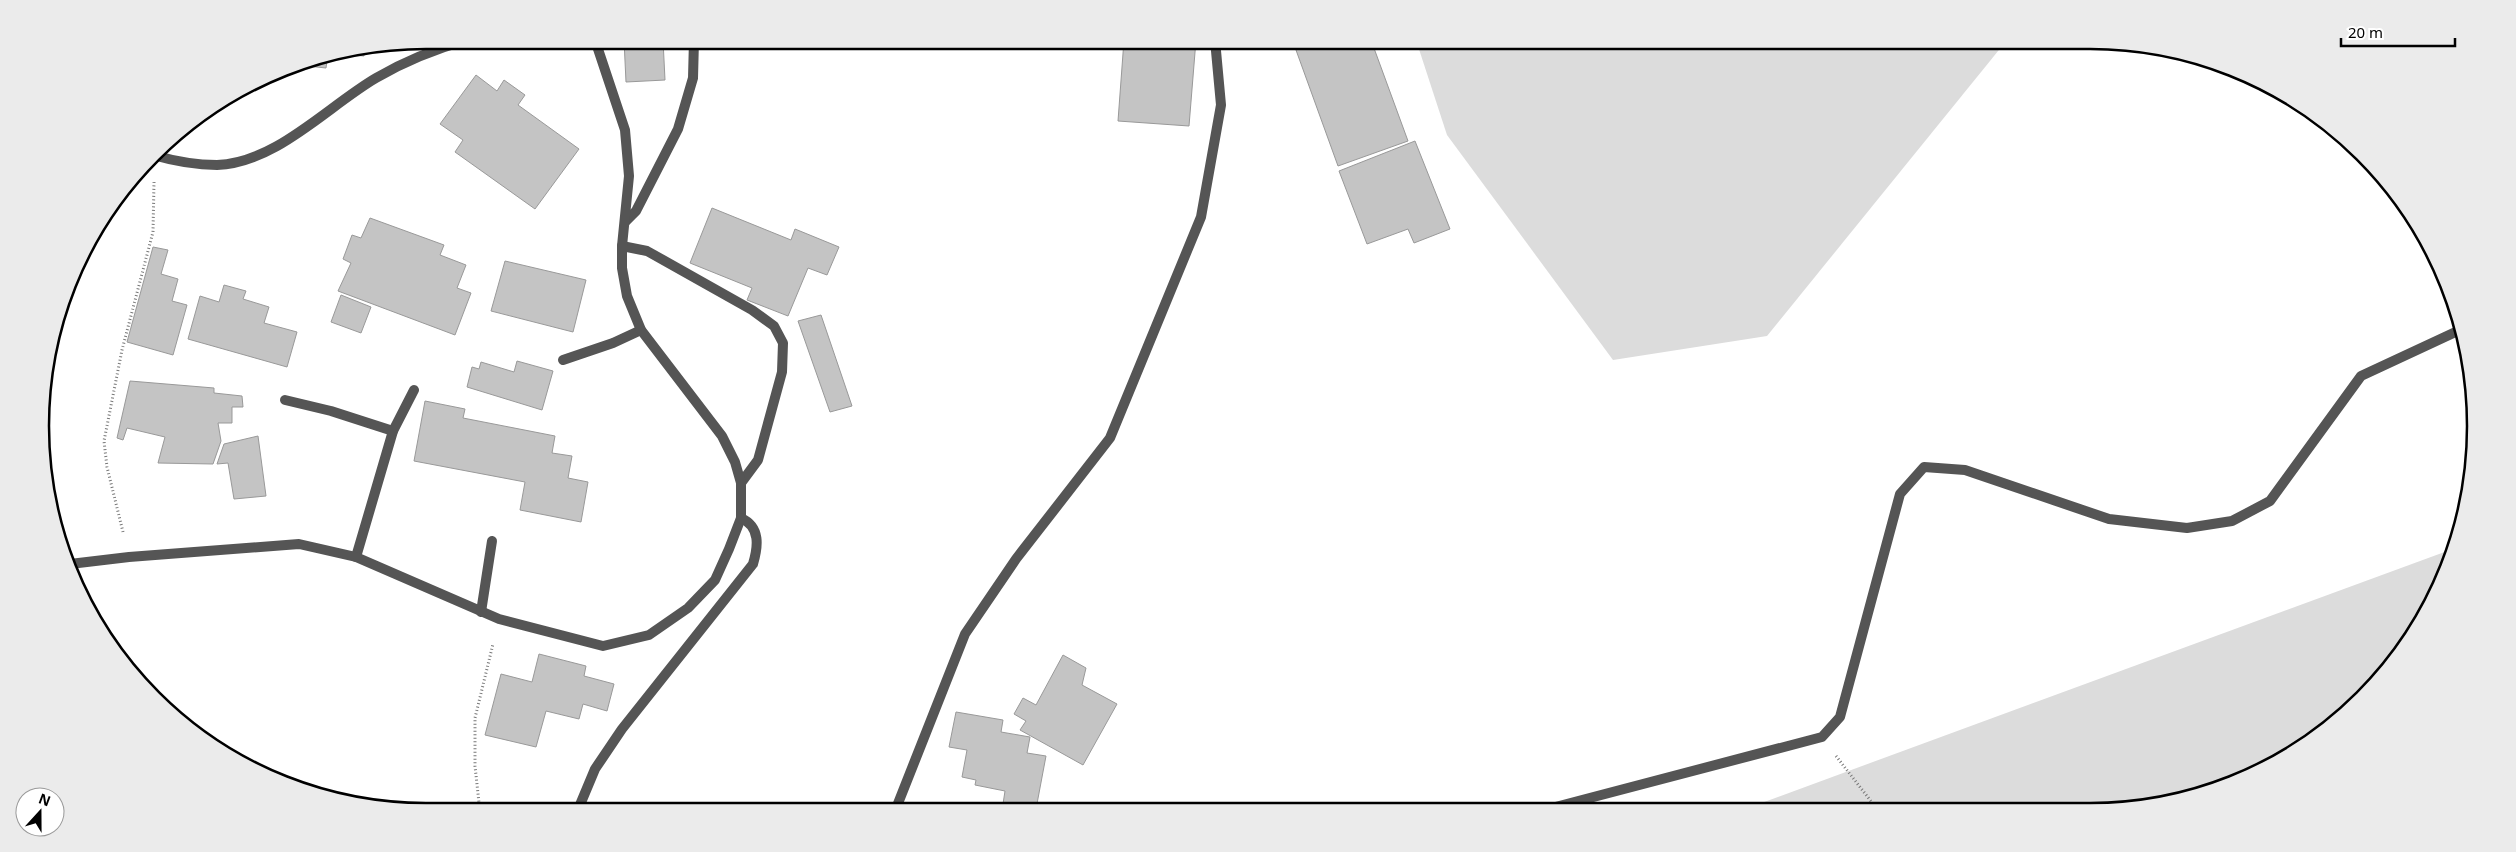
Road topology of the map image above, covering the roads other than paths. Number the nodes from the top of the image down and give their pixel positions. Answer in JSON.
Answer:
{"nodes":[{"id":1,"x":436,"y":49,"type":"edge"},
{"id":2,"x":599,"y":49,"type":"edge"},
{"id":3,"x":694,"y":49,"type":"edge"},
{"id":4,"x":1216,"y":49,"type":"edge"},
{"id":5,"x":161,"y":157,"type":"edge"},
{"id":6,"x":625,"y":222,"type":"junction"},
{"id":7,"x":622,"y":246,"type":"junction"},
{"id":8,"x":641,"y":330,"type":"junction"},
{"id":9,"x":2455,"y":333,"type":"edge"},
{"id":10,"x":563,"y":360,"type":"dead end"},
{"id":11,"x":414,"y":390,"type":"dead end"},
{"id":12,"x":285,"y":400,"type":"dead end"},
{"id":13,"x":393,"y":431,"type":"junction"},
{"id":14,"x":741,"y":483,"type":"junction"},
{"id":15,"x":741,"y":518,"type":"junction"},
{"id":16,"x":492,"y":541,"type":"dead end"},
{"id":17,"x":356,"y":558,"type":"junction"},
{"id":18,"x":75,"y":563,"type":"edge"},
{"id":19,"x":481,"y":612,"type":"junction"},
{"id":20,"x":581,"y":803,"type":"edge"},
{"id":21,"x":898,"y":803,"type":"edge"},
{"id":22,"x":1571,"y":803,"type":"edge"}],
"edges":[{"from":1,"to":5,"type":"street"},
{"from":2,"to":6,"type":"street"},
{"from":3,"to":6,"type":"street"},
{"from":4,"to":21,"type":"street"},
{"from":6,"to":7,"type":"street"},
{"from":7,"to":8,"type":"street"},
{"from":7,"to":14,"type":"street"},
{"from":8,"to":10,"type":"street"},
{"from":8,"to":14,"type":"street"},
{"from":9,"to":22,"type":"street"},
{"from":11,"to":13,"type":"street"},
{"from":12,"to":13,"type":"street"},
{"from":13,"to":17,"type":"street"},
{"from":14,"to":15,"type":"street"},
{"from":15,"to":19,"type":"street"},
{"from":15,"to":20,"type":"street"},
{"from":16,"to":19,"type":"street"},
{"from":17,"to":18,"type":"street"},
{"from":17,"to":19,"type":"street"}]}
